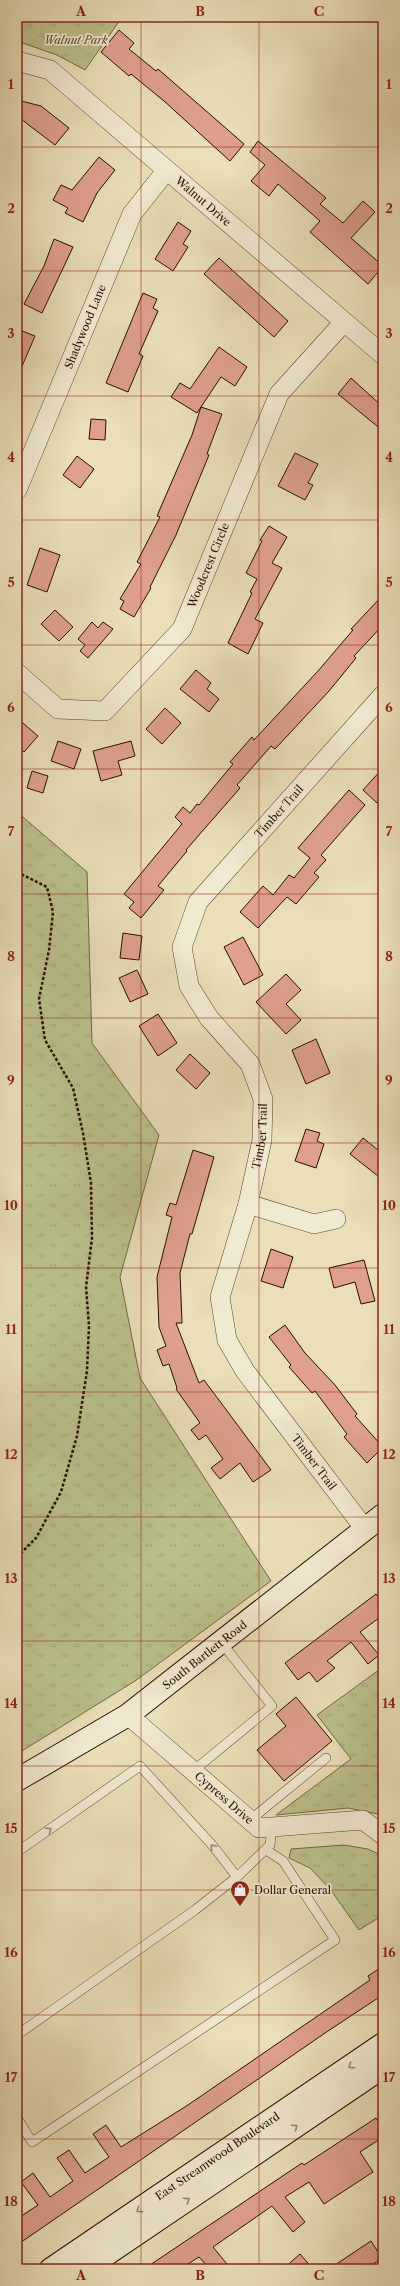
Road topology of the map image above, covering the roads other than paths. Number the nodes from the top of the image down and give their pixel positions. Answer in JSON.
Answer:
{"nodes":[{"id":1,"x":17,"y":60,"type":"edge"},
{"id":2,"x":166,"y":170,"type":"junction"},
{"id":3,"x":344,"y":322,"type":"junction"},
{"id":4,"x":383,"y":355,"type":"edge"},
{"id":5,"x":17,"y":490,"type":"edge"},
{"id":6,"x":17,"y":673,"type":"edge"},
{"id":7,"x":383,"y":695,"type":"edge"},
{"id":8,"x":248,"y":1204,"type":"junction"},
{"id":9,"x":336,"y":1219,"type":"dead end"},
{"id":10,"x":383,"y":1515,"type":"edge"},
{"id":11,"x":365,"y":1529,"type":"junction"},
{"id":12,"x":221,"y":1642,"type":"junction"},
{"id":13,"x":128,"y":1715,"type":"junction"},
{"id":14,"x":326,"y":1758,"type":"dead end"},
{"id":15,"x":194,"y":1771,"type":"junction"},
{"id":16,"x":17,"y":1780,"type":"edge"},
{"id":17,"x":250,"y":1820,"type":"junction"},
{"id":18,"x":272,"y":1827,"type":"junction"},
{"id":19,"x":383,"y":1835,"type":"edge"},
{"id":20,"x":266,"y":1850,"type":"junction"},
{"id":21,"x":17,"y":1852,"type":"edge"},
{"id":22,"x":237,"y":1877,"type":"junction"},
{"id":23,"x":17,"y":2035,"type":"edge"},
{"id":24,"x":383,"y":2044,"type":"edge"},
{"id":25,"x":383,"y":2067,"type":"edge"},
{"id":26,"x":17,"y":2118,"type":"edge"},
{"id":27,"x":20,"y":2131,"type":"edge"},
{"id":28,"x":51,"y":2269,"type":"edge"},
{"id":29,"x":85,"y":2269,"type":"edge"}],
"edges":[{"from":1,"to":2,"type":"street","name":"Walnut Drive"},
{"from":2,"to":3,"type":"street","name":"Walnut Drive"},
{"from":2,"to":5,"type":"street","name":"Shadywood Lane"},
{"from":3,"to":4,"type":"street","name":"Walnut Drive"},
{"from":3,"to":6,"type":"street","name":"Woodcrest Circle"},
{"from":7,"to":8,"type":"street","name":"Timber Trail"},
{"from":8,"to":9,"type":"street"},
{"from":8,"to":11,"type":"street","name":"Timber Trail"},
{"from":10,"to":11,"type":"street","name":"South Bartlett Road"},
{"from":11,"to":12,"type":"street","name":"South Bartlett Road"},
{"from":12,"to":13,"type":"street","name":"South Bartlett Road"},
{"from":12,"to":15,"type":"lane"},
{"from":13,"to":15,"type":"street","name":"Cypress Drive"},
{"from":13,"to":16,"type":"street","name":"South Bartlett Road"},
{"from":14,"to":17,"type":"lane"},
{"from":15,"to":17,"type":"street","name":"Cypress Drive"},
{"from":17,"to":18,"type":"street","name":"Cypress Drive"},
{"from":18,"to":19,"type":"street","name":"Cypress Drive"},
{"from":18,"to":20,"type":"lane"},
{"from":20,"to":22,"type":"lane"},
{"from":20,"to":27,"type":"lane"},
{"from":21,"to":22,"type":"lane"},
{"from":22,"to":23,"type":"lane"},
{"from":24,"to":28,"type":"street","name":"East Streamwood Boulevard","one_way":true},
{"from":29,"to":25,"type":"street","name":"East Streamwood Boulevard","one_way":true},
{"from":26,"to":27,"type":"lane"}]}
